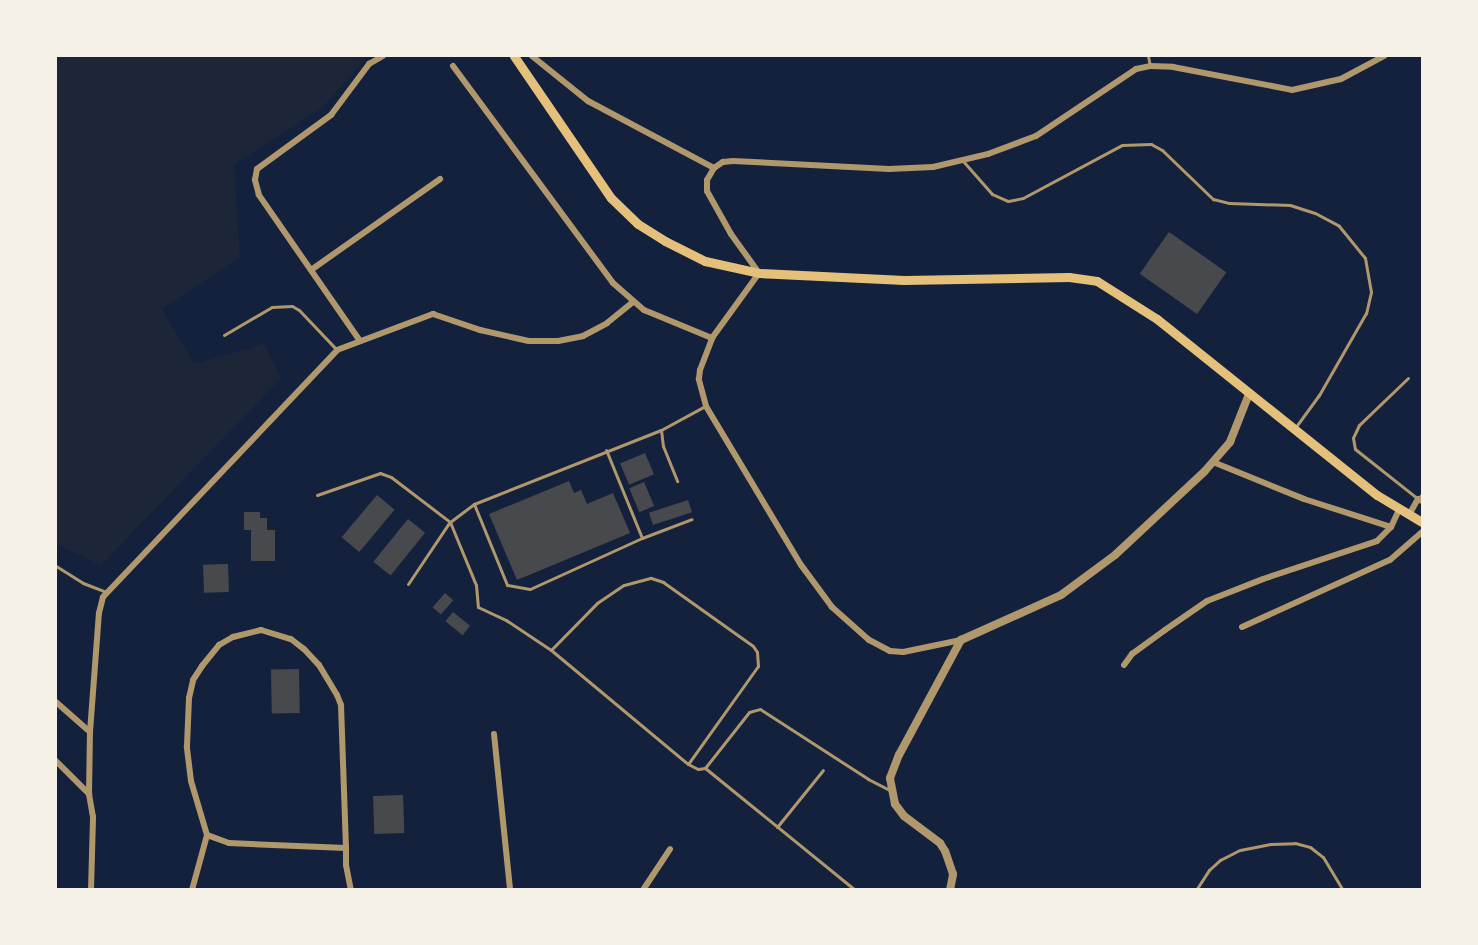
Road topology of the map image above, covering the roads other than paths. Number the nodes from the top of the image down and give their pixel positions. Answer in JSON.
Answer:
{"nodes":[{"id":1,"x":383,"y":56,"type":"edge"},
{"id":2,"x":514,"y":56,"type":"edge"},
{"id":3,"x":532,"y":56,"type":"edge"},
{"id":4,"x":1148,"y":56,"type":"edge"},
{"id":5,"x":1384,"y":56,"type":"edge"},
{"id":6,"x":453,"y":66,"type":"dead end"},
{"id":7,"x":1150,"y":66,"type":"junction"},
{"id":8,"x":962,"y":160,"type":"junction"},
{"id":9,"x":714,"y":168,"type":"junction"},
{"id":10,"x":440,"y":179,"type":"dead end"},
{"id":11,"x":311,"y":270,"type":"junction"},
{"id":12,"x":759,"y":273,"type":"junction"},
{"id":13,"x":632,"y":303,"type":"junction"},
{"id":14,"x":224,"y":335,"type":"dead end"},
{"id":15,"x":712,"y":338,"type":"junction"},
{"id":16,"x":360,"y":341,"type":"junction"},
{"id":17,"x":336,"y":350,"type":"junction"},
{"id":18,"x":1408,"y":378,"type":"dead end"},
{"id":19,"x":1249,"y":394,"type":"junction"},
{"id":20,"x":706,"y":406,"type":"junction"},
{"id":21,"x":1293,"y":429,"type":"junction"},
{"id":22,"x":661,"y":430,"type":"junction"},
{"id":23,"x":606,"y":450,"type":"junction"},
{"id":24,"x":1213,"y":462,"type":"junction"},
{"id":25,"x":676,"y":481,"type":"dead end"},
{"id":26,"x":317,"y":495,"type":"dead end"},
{"id":27,"x":1421,"y":498,"type":"edge"},
{"id":28,"x":474,"y":504,"type":"junction"},
{"id":29,"x":1399,"y":510,"type":"junction"},
{"id":30,"x":1409,"y":515,"type":"junction"},
{"id":31,"x":692,"y":519,"type":"dead end"},
{"id":32,"x":450,"y":522,"type":"junction"},
{"id":33,"x":1422,"y":522,"type":"edge"},
{"id":34,"x":1391,"y":527,"type":"junction"},
{"id":35,"x":1422,"y":532,"type":"edge"},
{"id":36,"x":642,"y":538,"type":"junction"},
{"id":37,"x":56,"y":566,"type":"edge"},
{"id":38,"x":408,"y":584,"type":"dead end"},
{"id":39,"x":108,"y":592,"type":"junction"},
{"id":40,"x":1242,"y":627,"type":"dead end"},
{"id":41,"x":961,"y":640,"type":"junction"},
{"id":42,"x":551,"y":650,"type":"junction"},
{"id":43,"x":1124,"y":665,"type":"dead end"},
{"id":44,"x":56,"y":702,"type":"edge"},
{"id":45,"x":90,"y":732,"type":"junction"},
{"id":46,"x":494,"y":734,"type":"dead end"},
{"id":47,"x":56,"y":761,"type":"edge"},
{"id":48,"x":688,"y":764,"type":"junction"},
{"id":49,"x":705,"y":768,"type":"junction"},
{"id":50,"x":823,"y":770,"type":"dead end"},
{"id":51,"x":890,"y":790,"type":"junction"},
{"id":52,"x":90,"y":794,"type":"junction"},
{"id":53,"x":777,"y":827,"type":"junction"},
{"id":54,"x":207,"y":835,"type":"junction"},
{"id":55,"x":346,"y":848,"type":"junction"},
{"id":56,"x":670,"y":849,"type":"dead end"},
{"id":57,"x":91,"y":890,"type":"edge"},
{"id":58,"x":192,"y":890,"type":"edge"},
{"id":59,"x":351,"y":890,"type":"edge"},
{"id":60,"x":510,"y":890,"type":"edge"},
{"id":61,"x":643,"y":890,"type":"edge"},
{"id":62,"x":855,"y":890,"type":"edge"},
{"id":63,"x":950,"y":890,"type":"edge"},
{"id":64,"x":1196,"y":890,"type":"edge"},
{"id":65,"x":1343,"y":890,"type":"edge"}],
"edges":[{"from":1,"to":11,"type":"street"},
{"from":2,"to":12,"type":"main road"},
{"from":3,"to":9,"type":"street"},
{"from":4,"to":7,"type":"lane"},
{"from":5,"to":7,"type":"street"},
{"from":6,"to":13,"type":"street"},
{"from":7,"to":8,"type":"street"},
{"from":8,"to":9,"type":"street"},
{"from":8,"to":21,"type":"lane"},
{"from":9,"to":12,"type":"street"},
{"from":10,"to":11,"type":"street"},
{"from":11,"to":16,"type":"street"},
{"from":12,"to":15,"type":"street"},
{"from":12,"to":19,"type":"main road"},
{"from":13,"to":15,"type":"street"},
{"from":13,"to":16,"type":"street"},
{"from":14,"to":17,"type":"lane"},
{"from":15,"to":20,"type":"street"},
{"from":16,"to":17,"type":"street"},
{"from":17,"to":39,"type":"street"},
{"from":18,"to":27,"type":"lane"},
{"from":19,"to":21,"type":"main road"},
{"from":19,"to":24,"type":"street"},
{"from":20,"to":22,"type":"lane"},
{"from":20,"to":41,"type":"street"},
{"from":21,"to":29,"type":"main road"},
{"from":22,"to":23,"type":"lane"},
{"from":22,"to":25,"type":"lane"},
{"from":23,"to":28,"type":"lane"},
{"from":23,"to":36,"type":"lane"},
{"from":24,"to":34,"type":"street"},
{"from":24,"to":41,"type":"street"},
{"from":26,"to":32,"type":"lane"},
{"from":27,"to":30,"type":"street"},
{"from":28,"to":32,"type":"lane"},
{"from":28,"to":36,"type":"lane"},
{"from":29,"to":30,"type":"main road"},
{"from":29,"to":34,"type":"street"},
{"from":30,"to":33,"type":"main road"},
{"from":31,"to":36,"type":"lane"},
{"from":32,"to":38,"type":"lane"},
{"from":32,"to":42,"type":"lane"},
{"from":34,"to":43,"type":"street"},
{"from":35,"to":40,"type":"street"},
{"from":37,"to":39,"type":"lane"},
{"from":39,"to":45,"type":"street"},
{"from":41,"to":51,"type":"street"},
{"from":42,"to":48,"type":"lane"},
{"from":42,"to":48,"type":"lane"},
{"from":44,"to":45,"type":"street"},
{"from":45,"to":52,"type":"street"},
{"from":46,"to":60,"type":"street"},
{"from":47,"to":52,"type":"street"},
{"from":48,"to":49,"type":"lane"},
{"from":49,"to":51,"type":"lane"},
{"from":49,"to":53,"type":"lane"},
{"from":50,"to":53,"type":"lane"},
{"from":51,"to":63,"type":"street"},
{"from":52,"to":57,"type":"street"},
{"from":53,"to":62,"type":"lane"},
{"from":54,"to":55,"type":"street"},
{"from":54,"to":55,"type":"street"},
{"from":54,"to":58,"type":"street"},
{"from":55,"to":59,"type":"street"},
{"from":56,"to":61,"type":"street"},
{"from":64,"to":65,"type":"lane"}]}
